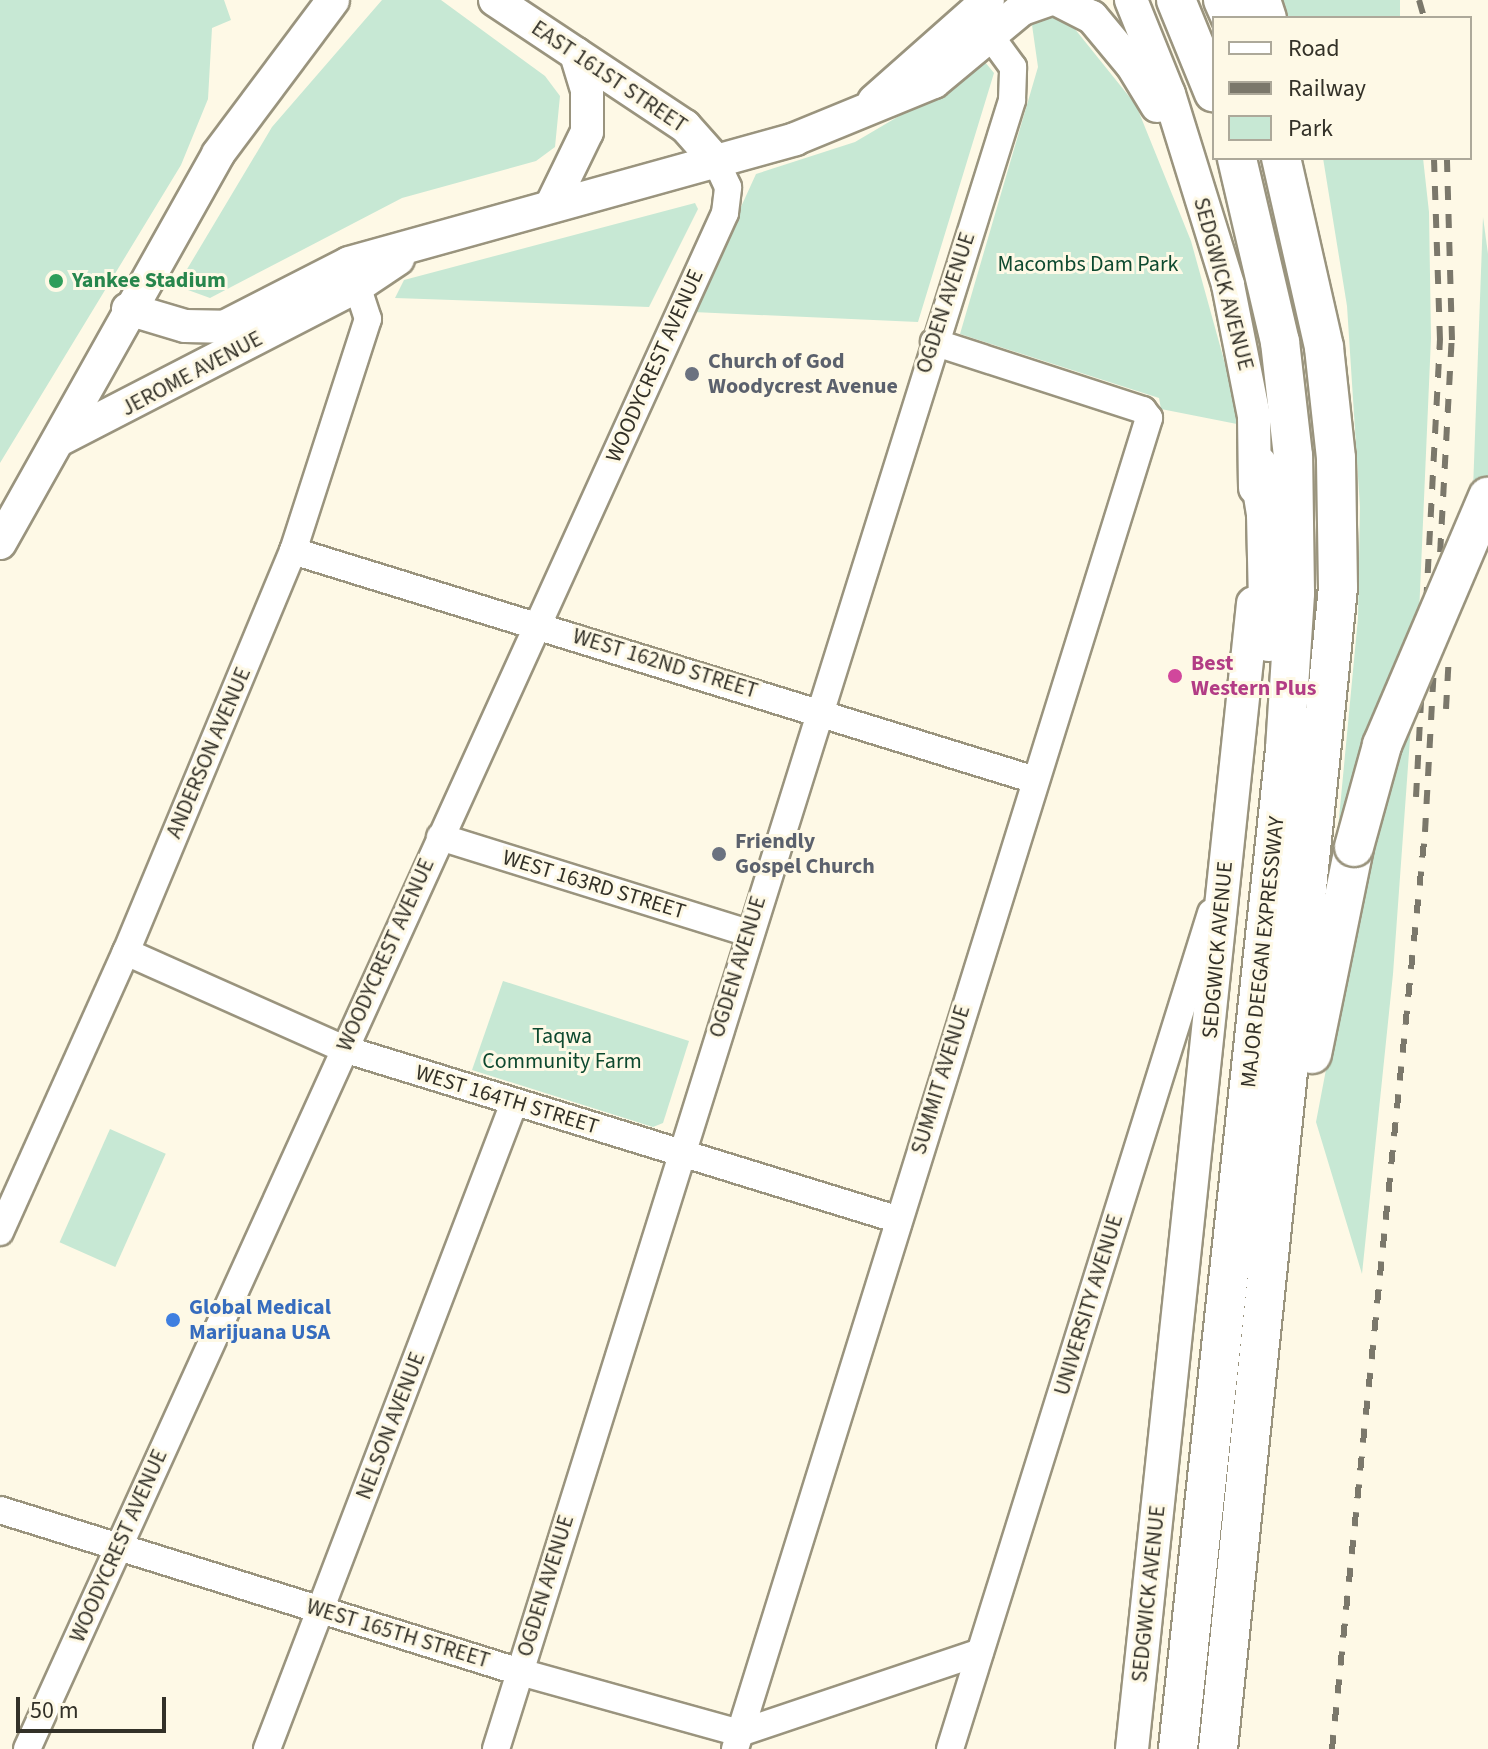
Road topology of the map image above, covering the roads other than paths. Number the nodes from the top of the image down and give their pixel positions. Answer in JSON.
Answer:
{"nodes":[{"id":1,"x":333,"y":0,"type":"edge"},
{"id":2,"x":495,"y":0,"type":"edge"},
{"id":3,"x":1048,"y":0,"type":"edge"},
{"id":4,"x":1058,"y":0,"type":"edge"},
{"id":5,"x":1131,"y":0,"type":"edge"},
{"id":6,"x":1176,"y":0,"type":"edge"},
{"id":7,"x":984,"y":16,"type":"edge"},
{"id":8,"x":576,"y":54,"type":"junction"},
{"id":9,"x":1212,"y":88,"type":"edge"},
{"id":10,"x":1187,"y":157,"type":"junction"},
{"id":11,"x":1237,"y":160,"type":"edge"},
{"id":12,"x":1282,"y":160,"type":"edge"},
{"id":13,"x":1300,"y":160,"type":"edge"},
{"id":14,"x":716,"y":161,"type":"junction"},
{"id":15,"x":551,"y":206,"type":"junction"},
{"id":16,"x":1303,"y":237,"type":"junction"},
{"id":17,"x":354,"y":274,"type":"junction"},
{"id":18,"x":128,"y":309,"type":"junction"},
{"id":19,"x":934,"y":342,"type":"junction"},
{"id":20,"x":59,"y":440,"type":"junction"},
{"id":21,"x":1258,"y":465,"type":"junction"},
{"id":22,"x":1488,"y":497,"type":"edge"},
{"id":23,"x":0,"y":543,"type":"edge"},
{"id":24,"x":293,"y":551,"type":"junction"},
{"id":25,"x":538,"y":625,"type":"junction"},
{"id":26,"x":818,"y":711,"type":"junction"},
{"id":27,"x":1035,"y":780,"type":"junction"},
{"id":28,"x":440,"y":837,"type":"junction"},
{"id":29,"x":1226,"y":859,"type":"junction"},
{"id":30,"x":1266,"y":917,"type":"junction"},
{"id":31,"x":748,"y":933,"type":"junction"},
{"id":32,"x":126,"y":952,"type":"junction"},
{"id":33,"x":344,"y":1049,"type":"junction"},
{"id":34,"x":514,"y":1103,"type":"junction"},
{"id":35,"x":681,"y":1153,"type":"junction"},
{"id":36,"x":1279,"y":1172,"type":"junction"},
{"id":37,"x":899,"y":1220,"type":"junction"},
{"id":38,"x":0,"y":1232,"type":"edge"},
{"id":39,"x":0,"y":1510,"type":"edge"},
{"id":40,"x":119,"y":1547,"type":"junction"},
{"id":41,"x":322,"y":1610,"type":"junction"},
{"id":42,"x":980,"y":1652,"type":"junction"},
{"id":43,"x":520,"y":1672,"type":"junction"},
{"id":44,"x":738,"y":1741,"type":"edge"},
{"id":45,"x":27,"y":1749,"type":"edge"},
{"id":46,"x":267,"y":1749,"type":"edge"},
{"id":47,"x":496,"y":1749,"type":"edge"},
{"id":48,"x":950,"y":1749,"type":"edge"},
{"id":49,"x":1132,"y":1749,"type":"edge"},
{"id":50,"x":1178,"y":1749,"type":"edge"},
{"id":51,"x":1218,"y":1749,"type":"edge"}],
"edges":[{"from":1,"to":18,"type":"main road"},
{"from":2,"to":8,"type":"main road","name":"EAST 161ST STREET"},
{"from":3,"to":7,"type":"main road","name":"JEROME AVENUE"},
{"from":4,"to":10,"type":"main road"},
{"from":5,"to":10,"type":"main road"},
{"from":6,"to":9,"type":"highway"},
{"from":7,"to":14,"type":"main road","name":"JEROME AVENUE"},
{"from":7,"to":19,"type":"street","name":"OGDEN AVENUE"},
{"from":8,"to":14,"type":"main road","name":"EAST 161ST STREET"},
{"from":8,"to":15,"type":"main road"},
{"from":10,"to":21,"type":"main road","name":"SEDGWICK AVENUE"},
{"from":11,"to":30,"type":"highway","name":"MAJOR DEEGAN EXPRESSWAY"},
{"from":12,"to":16,"type":"highway","name":"MAJOR DEEGAN EXPRESSWAY"},
{"from":13,"to":16,"type":"highway"},
{"from":14,"to":15,"type":"main road","name":"JEROME AVENUE"},
{"from":14,"to":25,"type":"street","name":"WOODYCREST AVENUE"},
{"from":15,"to":17,"type":"main road","name":"JEROME AVENUE"},
{"from":16,"to":36,"type":"highway","name":"MAJOR DEEGAN EXPRESSWAY"},
{"from":17,"to":18,"type":"main road","name":"JEROME AVENUE"},
{"from":17,"to":20,"type":"main road","name":"JEROME AVENUE"},
{"from":17,"to":24,"type":"street","name":"ANDERSON AVENUE"},
{"from":18,"to":20,"type":"main road"},
{"from":19,"to":26,"type":"street","name":"OGDEN AVENUE"},
{"from":19,"to":27,"type":"street","name":"SUMMIT AVENUE"},
{"from":20,"to":23,"type":"main road"},
{"from":21,"to":29,"type":"main road","name":"SEDGWICK AVENUE"},
{"from":21,"to":30,"type":"highway"},
{"from":22,"to":36,"type":"highway","bridge":true},
{"from":24,"to":25,"type":"street","name":"WEST 162ND STREET"},
{"from":24,"to":32,"type":"street","name":"ANDERSON AVENUE"},
{"from":25,"to":26,"type":"street","name":"WEST 162ND STREET"},
{"from":25,"to":28,"type":"street","name":"WOODYCREST AVENUE"},
{"from":26,"to":27,"type":"street","name":"WEST 162ND STREET"},
{"from":26,"to":31,"type":"street","name":"OGDEN AVENUE"},
{"from":27,"to":37,"type":"street","name":"SUMMIT AVENUE"},
{"from":28,"to":31,"type":"street","name":"WEST 163RD STREET"},
{"from":28,"to":33,"type":"street","name":"WOODYCREST AVENUE"},
{"from":29,"to":42,"type":"street","name":"UNIVERSITY AVENUE"},
{"from":29,"to":49,"type":"main road","name":"SEDGWICK AVENUE"},
{"from":30,"to":50,"type":"highway","name":"MAJOR DEEGAN EXPRESSWAY"},
{"from":31,"to":35,"type":"street","name":"OGDEN AVENUE"},
{"from":32,"to":33,"type":"street","name":"WEST 164TH STREET"},
{"from":32,"to":38,"type":"street","name":"ANDERSON AVENUE"},
{"from":33,"to":34,"type":"street","name":"WEST 164TH STREET"},
{"from":33,"to":40,"type":"street","name":"WOODYCREST AVENUE"},
{"from":34,"to":35,"type":"street","name":"WEST 164TH STREET"},
{"from":34,"to":41,"type":"street","name":"NELSON AVENUE"},
{"from":35,"to":37,"type":"street","name":"WEST 164TH STREET"},
{"from":35,"to":43,"type":"street","name":"OGDEN AVENUE"},
{"from":36,"to":51,"type":"highway","name":"MAJOR DEEGAN EXPRESSWAY"},
{"from":37,"to":44,"type":"street","name":"SUMMIT AVENUE"},
{"from":39,"to":40,"type":"street","name":"WEST 165TH STREET"},
{"from":40,"to":41,"type":"street","name":"WEST 165TH STREET"},
{"from":40,"to":45,"type":"street","name":"WOODYCREST AVENUE"},
{"from":41,"to":43,"type":"street","name":"WEST 165TH STREET"},
{"from":41,"to":46,"type":"street","name":"NELSON AVENUE"},
{"from":42,"to":44,"type":"street"},
{"from":42,"to":48,"type":"street","name":"UNIVERSITY AVENUE"},
{"from":43,"to":44,"type":"street","name":"WEST 165TH STREET"},
{"from":43,"to":47,"type":"street","name":"OGDEN AVENUE"}]}
